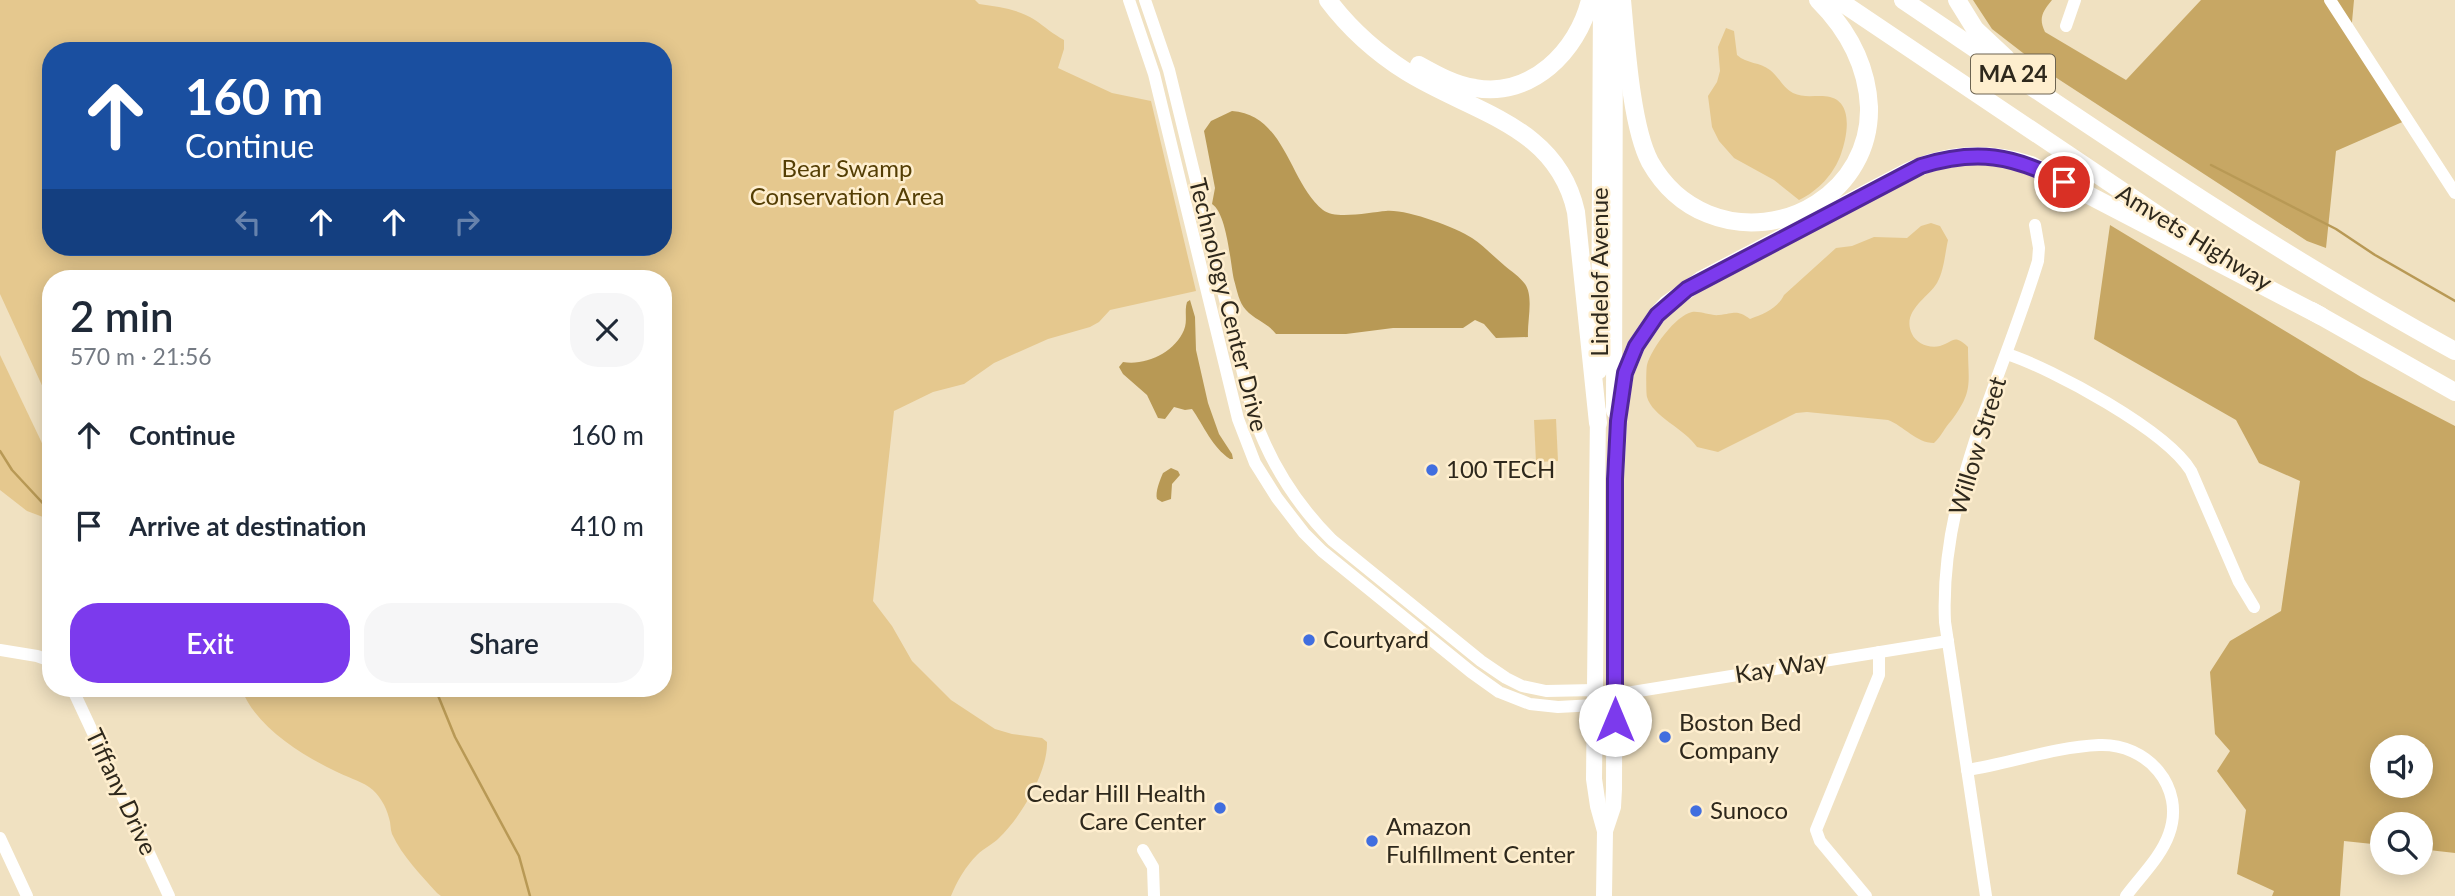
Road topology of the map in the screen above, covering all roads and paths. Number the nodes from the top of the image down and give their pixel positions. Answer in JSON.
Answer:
{"nodes":[{"id":1,"x":1129,"y":0,"type":"edge"},
{"id":2,"x":1145,"y":0,"type":"edge"},
{"id":3,"x":1328,"y":0,"type":"edge"},
{"id":4,"x":1343,"y":0,"type":"edge"},
{"id":5,"x":1590,"y":0,"type":"edge"},
{"id":6,"x":1601,"y":0,"type":"edge"},
{"id":7,"x":1615,"y":0,"type":"edge"},
{"id":8,"x":1622,"y":0,"type":"edge"},
{"id":9,"x":1818,"y":0,"type":"edge"},
{"id":10,"x":1838,"y":0,"type":"edge"},
{"id":11,"x":1903,"y":0,"type":"edge"},
{"id":12,"x":1957,"y":0,"type":"edge"},
{"id":13,"x":2074,"y":0,"type":"edge"},
{"id":14,"x":2330,"y":0,"type":"edge"},
{"id":15,"x":2066,"y":26,"type":"dead end"},
{"id":16,"x":2122,"y":148,"type":"junction"},
{"id":17,"x":2455,"y":193,"type":"edge"},
{"id":18,"x":2035,"y":225,"type":"dead end"},
{"id":19,"x":2321,"y":316,"type":"junction"},
{"id":20,"x":2455,"y":351,"type":"edge"},
{"id":21,"x":2007,"y":354,"type":"junction"},
{"id":22,"x":2455,"y":392,"type":"edge"},
{"id":23,"x":1598,"y":423,"type":"junction"},
{"id":24,"x":1615,"y":479,"type":"junction"},
{"id":25,"x":2255,"y":607,"type":"dead end"},
{"id":26,"x":1948,"y":641,"type":"junction"},
{"id":27,"x":0,"y":650,"type":"edge"},
{"id":28,"x":1879,"y":652,"type":"junction"},
{"id":29,"x":42,"y":658,"type":"edge"},
{"id":30,"x":1615,"y":695,"type":"junction"},
{"id":31,"x":76,"y":697,"type":"edge"},
{"id":32,"x":1595,"y":697,"type":"junction"},
{"id":33,"x":1966,"y":770,"type":"junction"},
{"id":34,"x":1605,"y":831,"type":"junction"},
{"id":35,"x":0,"y":838,"type":"edge"},
{"id":36,"x":1143,"y":850,"type":"dead end"},
{"id":37,"x":27,"y":896,"type":"edge"},
{"id":38,"x":169,"y":896,"type":"edge"},
{"id":39,"x":1154,"y":896,"type":"edge"},
{"id":40,"x":1604,"y":896,"type":"edge"},
{"id":41,"x":1866,"y":896,"type":"edge"},
{"id":42,"x":1986,"y":896,"type":"edge"},
{"id":43,"x":2126,"y":896,"type":"edge"}],
"edges":[{"from":1,"to":32,"type":"street","name":"Technology Center Drive"},
{"from":2,"to":32,"type":"street","name":"Technology Center Drive"},
{"from":3,"to":23,"type":"highway"},
{"from":4,"to":5,"type":"highway"},
{"from":6,"to":23,"type":"main road","name":"Lindelof Avenue"},
{"from":7,"to":24,"type":"main road","name":"Lindelof Avenue"},
{"from":8,"to":9,"type":"highway"},
{"from":10,"to":19,"type":"highway","name":"Amvets Highway","number":"MA 24"},
{"from":11,"to":16,"type":"highway","name":"Amvets Highway","number":"MA 24"},
{"from":12,"to":16,"type":"highway"},
{"from":13,"to":15,"type":"street"},
{"from":14,"to":17,"type":"street"},
{"from":16,"to":20,"type":"highway","name":"Amvets Highway","number":"MA 24"},
{"from":18,"to":21,"type":"street","name":"Willow Street"},
{"from":19,"to":22,"type":"highway","name":"Amvets Highway","number":"MA 24"},
{"from":19,"to":24,"type":"highway"},
{"from":21,"to":25,"type":"street"},
{"from":21,"to":26,"type":"street","name":"Willow Street"},
{"from":23,"to":32,"type":"main road","name":"Lindelof Avenue"},
{"from":24,"to":30,"type":"main road","name":"Lindelof Avenue"},
{"from":26,"to":28,"type":"street","name":"Kay Way"},
{"from":26,"to":33,"type":"street","name":"Willow Street"},
{"from":27,"to":29,"type":"street"},
{"from":28,"to":30,"type":"street","name":"Kay Way"},
{"from":28,"to":41,"type":"street"},
{"from":30,"to":32,"type":"street","name":"Technology Center Drive"},
{"from":30,"to":34,"type":"main road","name":"Lindelof Avenue"},
{"from":31,"to":38,"type":"street","name":"Tiffany Drive"},
{"from":32,"to":34,"type":"main road","name":"Lindelof Avenue"},
{"from":33,"to":42,"type":"street","name":"Willow Street"},
{"from":33,"to":43,"type":"street"},
{"from":34,"to":40,"type":"main road"},
{"from":35,"to":37,"type":"street"},
{"from":36,"to":39,"type":"street"}]}
